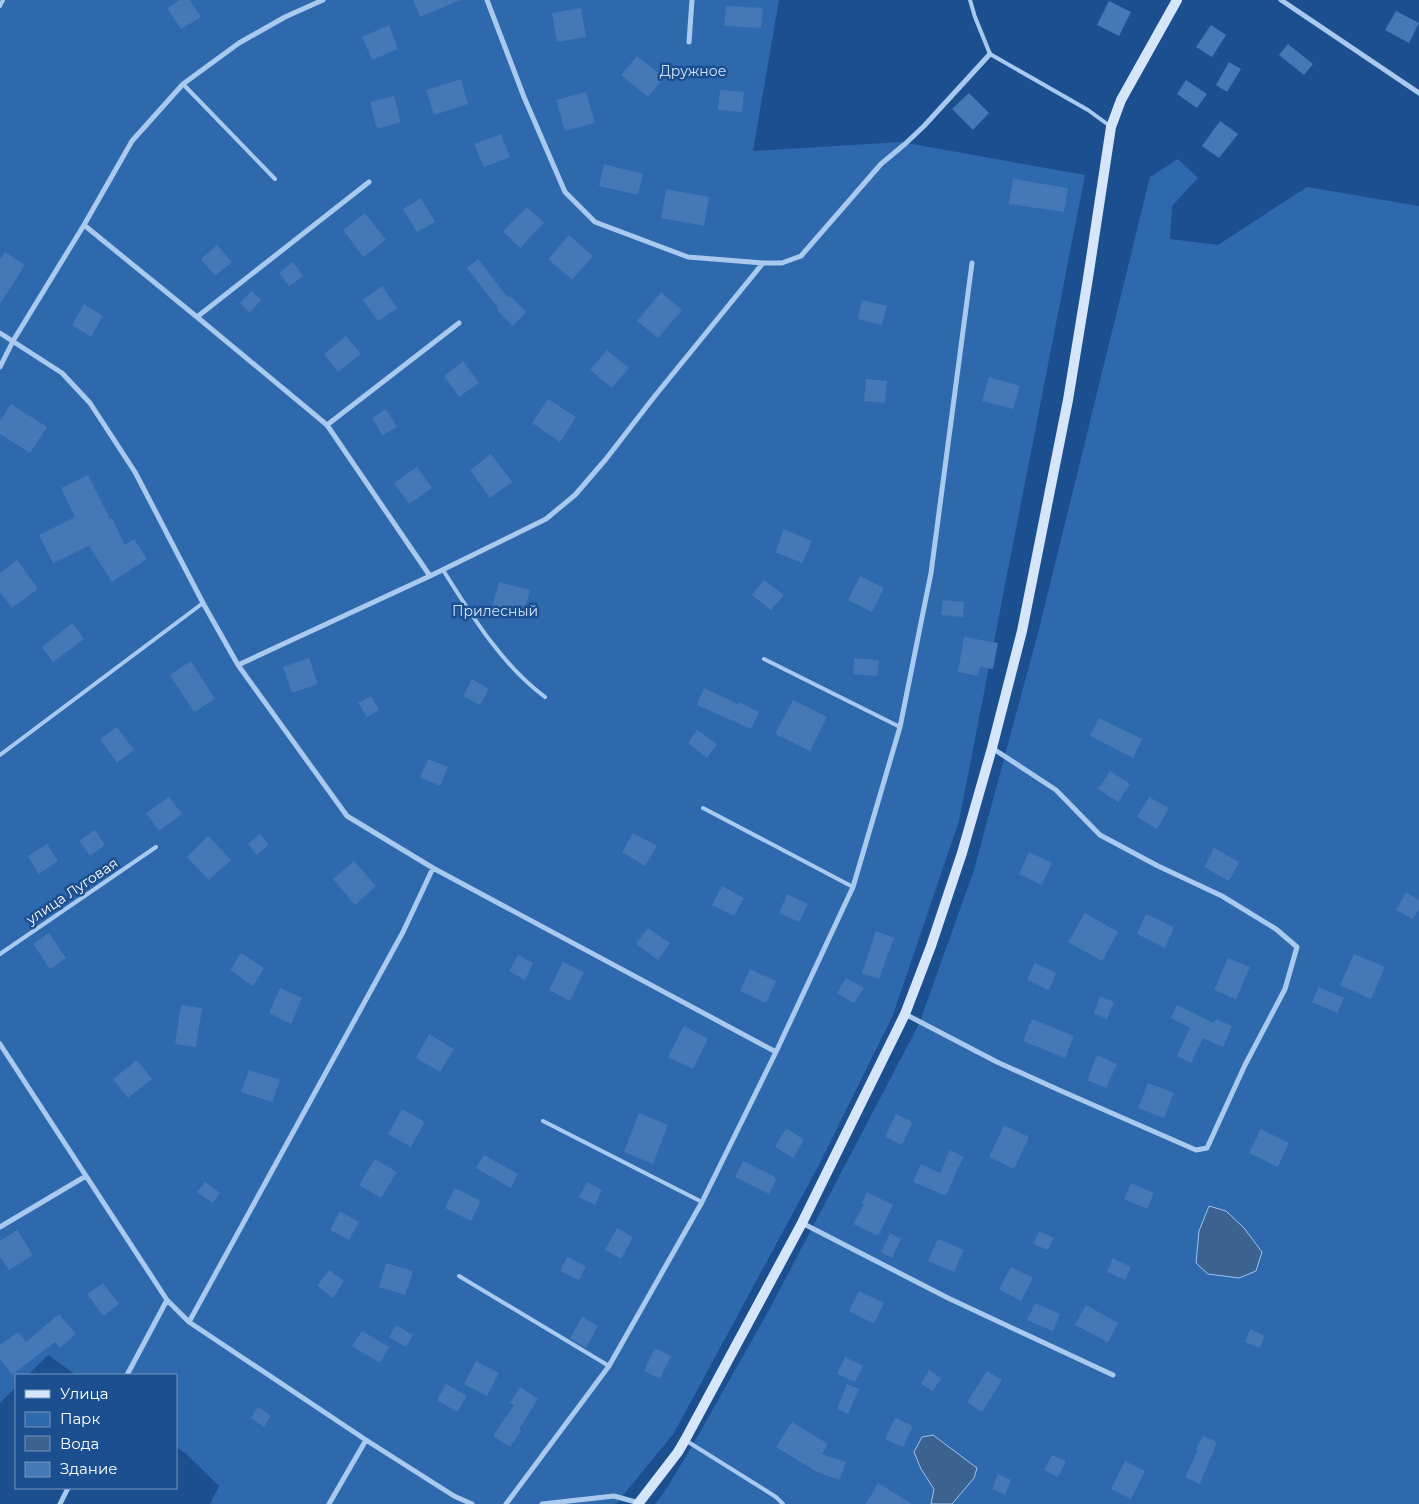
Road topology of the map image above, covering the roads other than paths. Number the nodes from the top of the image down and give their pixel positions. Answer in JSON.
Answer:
{"nodes":[{"id":1,"x":3,"y":0,"type":"edge"},
{"id":2,"x":323,"y":0,"type":"edge"},
{"id":3,"x":487,"y":0,"type":"edge"},
{"id":4,"x":692,"y":0,"type":"edge"},
{"id":5,"x":970,"y":0,"type":"edge"},
{"id":6,"x":1177,"y":0,"type":"edge"},
{"id":7,"x":1281,"y":0,"type":"edge"},
{"id":8,"x":0,"y":6,"type":"edge"},
{"id":9,"x":689,"y":42,"type":"dead end"},
{"id":10,"x":990,"y":54,"type":"junction"},
{"id":11,"x":183,"y":84,"type":"junction"},
{"id":12,"x":1419,"y":93,"type":"edge"},
{"id":13,"x":1111,"y":127,"type":"junction"},
{"id":14,"x":275,"y":179,"type":"dead end"},
{"id":15,"x":370,"y":182,"type":"dead end"},
{"id":16,"x":84,"y":225,"type":"junction"},
{"id":17,"x":763,"y":263,"type":"junction"},
{"id":18,"x":972,"y":263,"type":"dead end"},
{"id":19,"x":198,"y":317,"type":"junction"},
{"id":20,"x":459,"y":323,"type":"dead end"},
{"id":21,"x":0,"y":333,"type":"edge"},
{"id":22,"x":13,"y":341,"type":"junction"},
{"id":23,"x":0,"y":367,"type":"edge"},
{"id":24,"x":327,"y":424,"type":"junction"},
{"id":25,"x":443,"y":570,"type":"junction"},
{"id":26,"x":430,"y":576,"type":"junction"},
{"id":27,"x":203,"y":603,"type":"junction"},
{"id":28,"x":764,"y":659,"type":"dead end"},
{"id":29,"x":238,"y":666,"type":"junction"},
{"id":30,"x":545,"y":697,"type":"dead end"},
{"id":31,"x":900,"y":727,"type":"junction"},
{"id":32,"x":992,"y":748,"type":"junction"},
{"id":33,"x":0,"y":755,"type":"edge"},
{"id":34,"x":703,"y":808,"type":"dead end"},
{"id":35,"x":156,"y":847,"type":"dead end"},
{"id":36,"x":433,"y":868,"type":"junction"},
{"id":37,"x":853,"y":887,"type":"junction"},
{"id":38,"x":0,"y":954,"type":"edge"},
{"id":39,"x":905,"y":1014,"type":"junction"},
{"id":40,"x":0,"y":1044,"type":"edge"},
{"id":41,"x":776,"y":1052,"type":"junction"},
{"id":42,"x":543,"y":1121,"type":"dead end"},
{"id":43,"x":86,"y":1176,"type":"junction"},
{"id":44,"x":702,"y":1202,"type":"junction"},
{"id":45,"x":802,"y":1223,"type":"junction"},
{"id":46,"x":0,"y":1227,"type":"edge"},
{"id":47,"x":460,"y":1276,"type":"dead end"},
{"id":48,"x":167,"y":1300,"type":"junction"},
{"id":49,"x":189,"y":1322,"type":"junction"},
{"id":50,"x":609,"y":1366,"type":"junction"},
{"id":51,"x":128,"y":1374,"type":"edge"},
{"id":52,"x":1113,"y":1375,"type":"dead end"},
{"id":53,"x":366,"y":1440,"type":"junction"},
{"id":54,"x":685,"y":1440,"type":"junction"},
{"id":55,"x":68,"y":1489,"type":"edge"},
{"id":56,"x":639,"y":1503,"type":"edge"},
{"id":57,"x":60,"y":1504,"type":"edge"},
{"id":58,"x":329,"y":1504,"type":"edge"},
{"id":59,"x":472,"y":1504,"type":"edge"},
{"id":60,"x":506,"y":1504,"type":"edge"},
{"id":61,"x":542,"y":1504,"type":"edge"},
{"id":62,"x":783,"y":1504,"type":"edge"}],
"edges":[{"from":1,"to":8,"type":"lane"},
{"from":2,"to":11,"type":"street"},
{"from":3,"to":17,"type":"street"},
{"from":4,"to":9,"type":"street"},
{"from":5,"to":10,"type":"lane"},
{"from":6,"to":13,"type":"street"},
{"from":7,"to":12,"type":"street"},
{"from":10,"to":13,"type":"lane"},
{"from":10,"to":17,"type":"street"},
{"from":11,"to":14,"type":"lane"},
{"from":11,"to":16,"type":"street"},
{"from":13,"to":32,"type":"street"},
{"from":15,"to":19,"type":"street"},
{"from":16,"to":19,"type":"street"},
{"from":16,"to":22,"type":"street"},
{"from":17,"to":25,"type":"street"},
{"from":18,"to":31,"type":"street"},
{"from":19,"to":24,"type":"street"},
{"from":20,"to":24,"type":"street"},
{"from":21,"to":22,"type":"street"},
{"from":22,"to":23,"type":"street"},
{"from":22,"to":27,"type":"street"},
{"from":24,"to":26,"type":"street"},
{"from":25,"to":26,"type":"street"},
{"from":25,"to":30,"type":"lane"},
{"from":26,"to":29,"type":"street"},
{"from":27,"to":29,"type":"street"},
{"from":27,"to":33,"type":"lane"},
{"from":28,"to":31,"type":"lane"},
{"from":29,"to":36,"type":"street"},
{"from":31,"to":37,"type":"street"},
{"from":32,"to":39,"type":"street"},
{"from":32,"to":39,"type":"street"},
{"from":34,"to":37,"type":"lane"},
{"from":35,"to":38,"type":"lane","name":"улица Луговая"},
{"from":36,"to":41,"type":"street"},
{"from":36,"to":49,"type":"street"},
{"from":37,"to":41,"type":"street"},
{"from":39,"to":45,"type":"street"},
{"from":40,"to":43,"type":"street"},
{"from":41,"to":44,"type":"street"},
{"from":42,"to":44,"type":"lane"},
{"from":43,"to":46,"type":"street"},
{"from":43,"to":48,"type":"street"},
{"from":44,"to":50,"type":"street"},
{"from":45,"to":52,"type":"street"},
{"from":45,"to":54,"type":"street"},
{"from":47,"to":50,"type":"lane"},
{"from":48,"to":49,"type":"street"},
{"from":48,"to":51,"type":"street"},
{"from":49,"to":53,"type":"street"},
{"from":50,"to":60,"type":"street"},
{"from":53,"to":58,"type":"street"},
{"from":53,"to":59,"type":"street"},
{"from":54,"to":56,"type":"street"},
{"from":54,"to":62,"type":"lane"},
{"from":55,"to":57,"type":"street"},
{"from":56,"to":61,"type":"street"}]}
